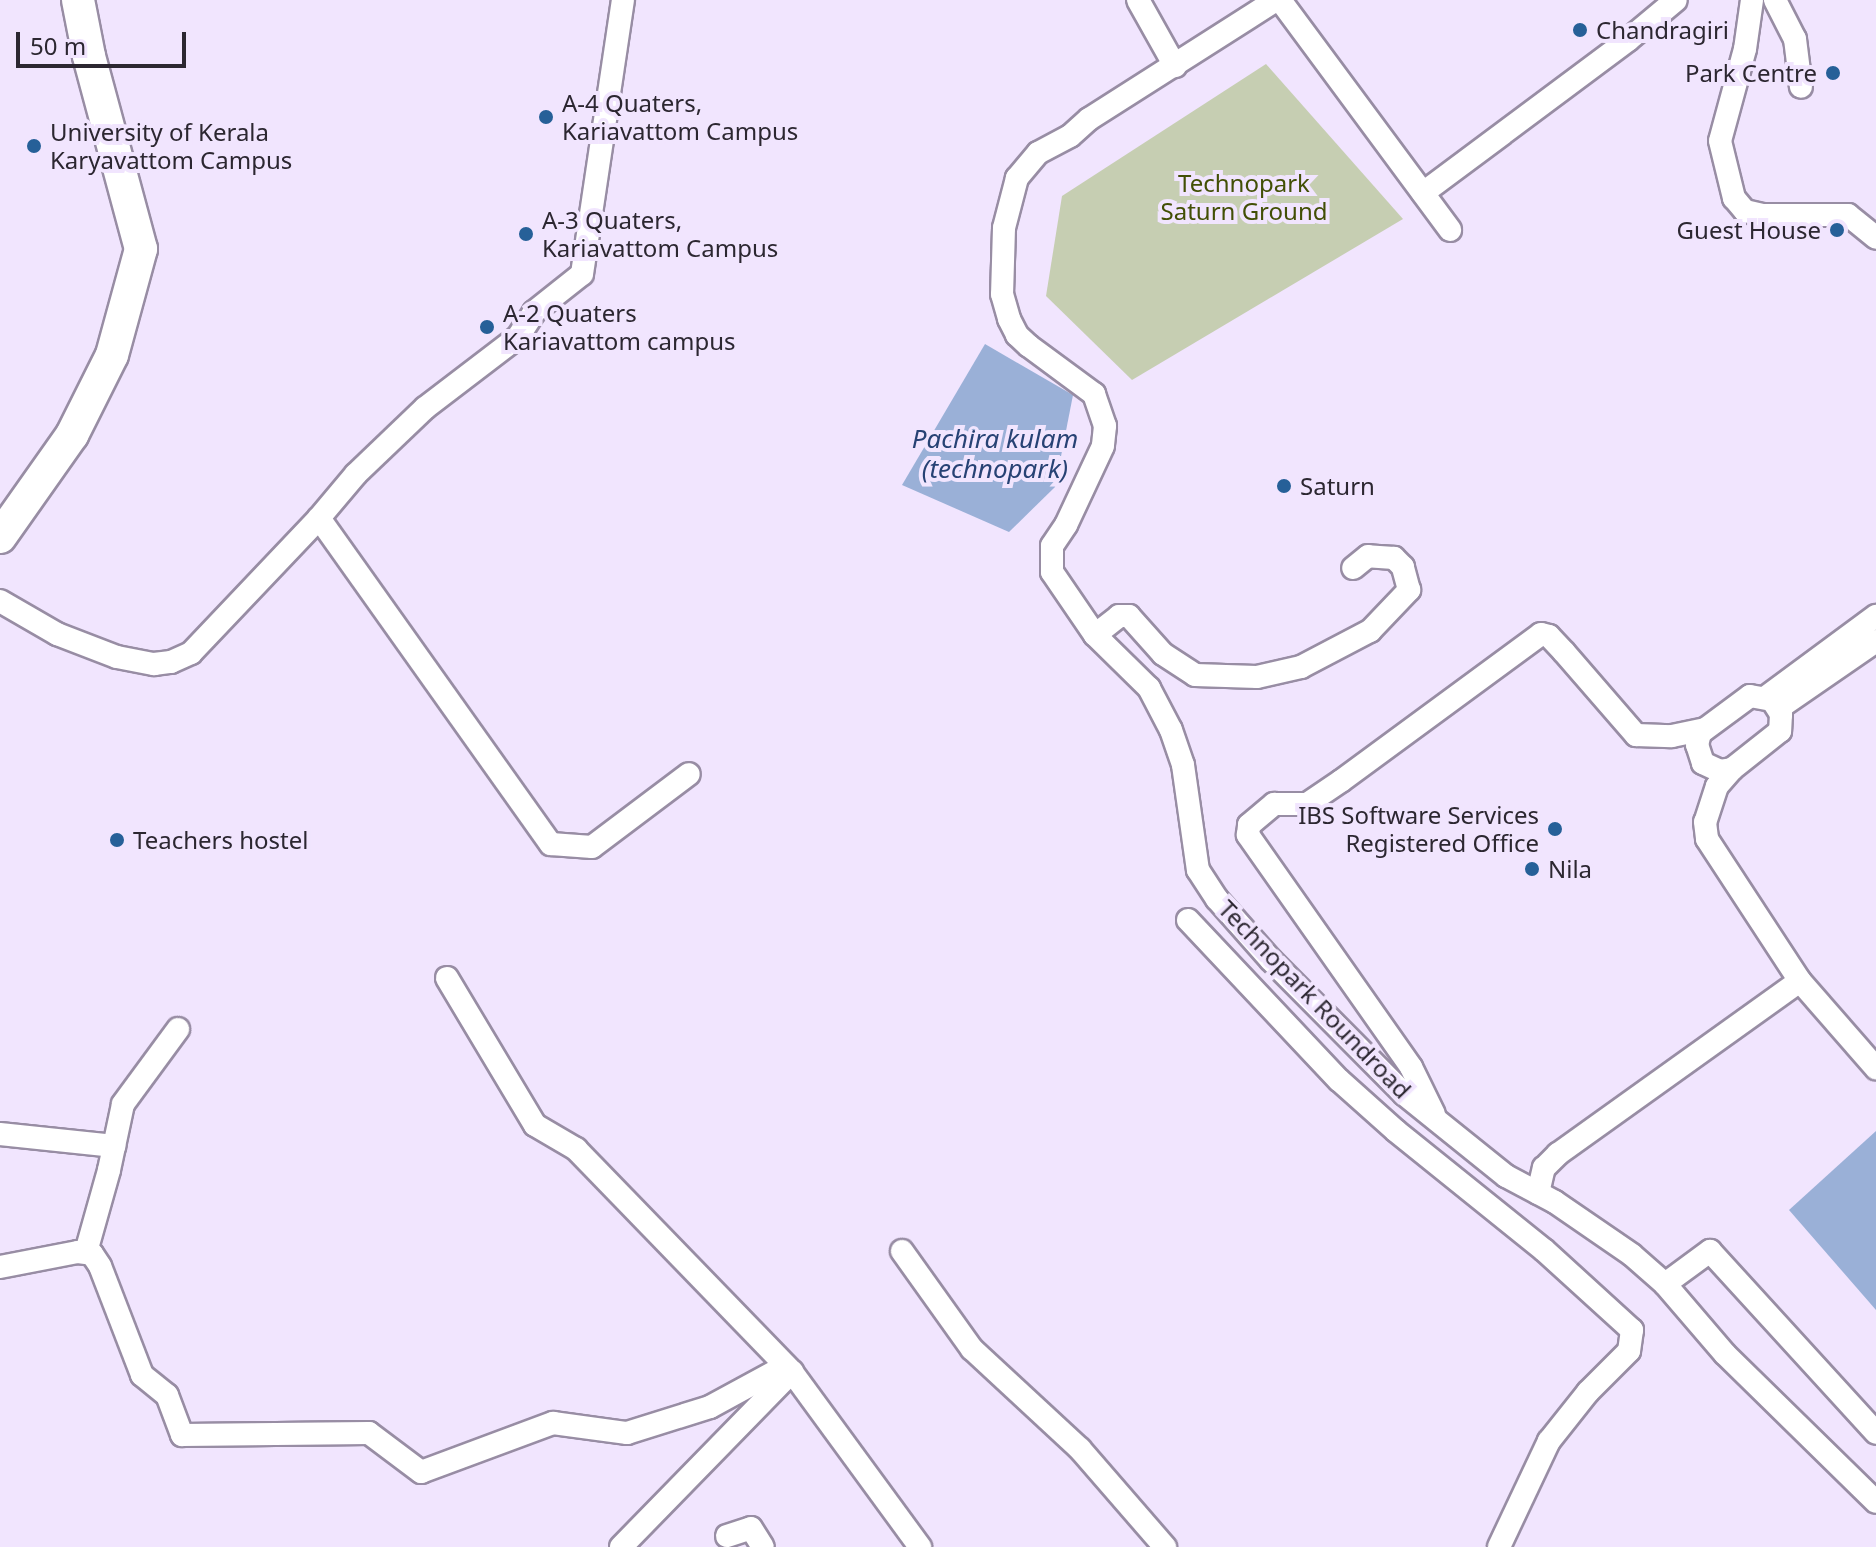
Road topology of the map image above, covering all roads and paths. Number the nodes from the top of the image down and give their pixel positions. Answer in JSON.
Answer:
{"nodes":[{"id":1,"x":78,"y":0,"type":"edge"},
{"id":2,"x":623,"y":0,"type":"edge"},
{"id":3,"x":1138,"y":0,"type":"edge"},
{"id":4,"x":1278,"y":0,"type":"edge"},
{"id":5,"x":1676,"y":0,"type":"edge"},
{"id":6,"x":1752,"y":0,"type":"edge"},
{"id":7,"x":1775,"y":0,"type":"edge"},
{"id":8,"x":1175,"y":66,"type":"junction"},
{"id":9,"x":1801,"y":87,"type":"dead end"},
{"id":10,"x":1423,"y":193,"type":"junction"},
{"id":11,"x":1450,"y":230,"type":"dead end"},
{"id":12,"x":1876,"y":238,"type":"edge"},
{"id":13,"x":319,"y":518,"type":"junction"},
{"id":14,"x":0,"y":537,"type":"edge"},
{"id":15,"x":1353,"y":568,"type":"dead end"},
{"id":16,"x":0,"y":601,"type":"edge"},
{"id":17,"x":1876,"y":616,"type":"edge"},
{"id":18,"x":1095,"y":635,"type":"junction"},
{"id":19,"x":1876,"y":641,"type":"edge"},
{"id":20,"x":1773,"y":703,"type":"junction"},
{"id":21,"x":1704,"y":729,"type":"junction"},
{"id":22,"x":1732,"y":769,"type":"junction"},
{"id":23,"x":689,"y":774,"type":"dead end"},
{"id":24,"x":1188,"y":920,"type":"dead end"},
{"id":25,"x":447,"y":978,"type":"dead end"},
{"id":26,"x":1800,"y":981,"type":"junction"},
{"id":27,"x":178,"y":1029,"type":"dead end"},
{"id":28,"x":1876,"y":1068,"type":"edge"},
{"id":29,"x":1434,"y":1115,"type":"junction"},
{"id":30,"x":0,"y":1134,"type":"edge"},
{"id":31,"x":114,"y":1146,"type":"junction"},
{"id":32,"x":1538,"y":1193,"type":"junction"},
{"id":33,"x":902,"y":1251,"type":"dead end"},
{"id":34,"x":86,"y":1252,"type":"junction"},
{"id":35,"x":0,"y":1267,"type":"edge"},
{"id":36,"x":1665,"y":1284,"type":"junction"},
{"id":37,"x":792,"y":1372,"type":"junction"},
{"id":38,"x":1876,"y":1433,"type":"edge"},
{"id":39,"x":1876,"y":1502,"type":"edge"},
{"id":40,"x":727,"y":1536,"type":"dead end"},
{"id":41,"x":621,"y":1547,"type":"edge"},
{"id":42,"x":763,"y":1547,"type":"edge"},
{"id":43,"x":920,"y":1547,"type":"edge"},
{"id":44,"x":1165,"y":1547,"type":"edge"},
{"id":45,"x":1499,"y":1547,"type":"edge"}],
"edges":[{"from":1,"to":14,"type":"main road"},
{"from":2,"to":13,"type":"street"},
{"from":3,"to":8,"type":"street"},
{"from":4,"to":8,"type":"street","name":"Technopark Roundroad"},
{"from":4,"to":10,"type":"street"},
{"from":5,"to":10,"type":"street"},
{"from":6,"to":12,"type":"street"},
{"from":7,"to":9,"type":"street"},
{"from":8,"to":18,"type":"street","name":"Technopark Roundroad"},
{"from":10,"to":11,"type":"street"},
{"from":13,"to":16,"type":"street"},
{"from":13,"to":23,"type":"street"},
{"from":15,"to":18,"type":"street"},
{"from":17,"to":20,"type":"street"},
{"from":18,"to":29,"type":"street","name":"Technopark Roundroad"},
{"from":19,"to":20,"type":"street"},
{"from":20,"to":21,"type":"street"},
{"from":20,"to":22,"type":"street"},
{"from":21,"to":22,"type":"street"},
{"from":21,"to":29,"type":"street"},
{"from":22,"to":26,"type":"street"},
{"from":24,"to":45,"type":"street"},
{"from":25,"to":37,"type":"street"},
{"from":26,"to":28,"type":"street"},
{"from":26,"to":32,"type":"street"},
{"from":27,"to":31,"type":"street"},
{"from":29,"to":32,"type":"street","name":"Technopark Roundroad"},
{"from":30,"to":31,"type":"street"},
{"from":31,"to":34,"type":"street"},
{"from":32,"to":36,"type":"street","name":"Technopark Roundroad"},
{"from":33,"to":44,"type":"street"},
{"from":34,"to":35,"type":"street"},
{"from":34,"to":37,"type":"street"},
{"from":36,"to":38,"type":"street"},
{"from":36,"to":39,"type":"street","name":"Technopark Roundroad"},
{"from":37,"to":41,"type":"street"},
{"from":37,"to":43,"type":"street"},
{"from":40,"to":42,"type":"street"}]}
